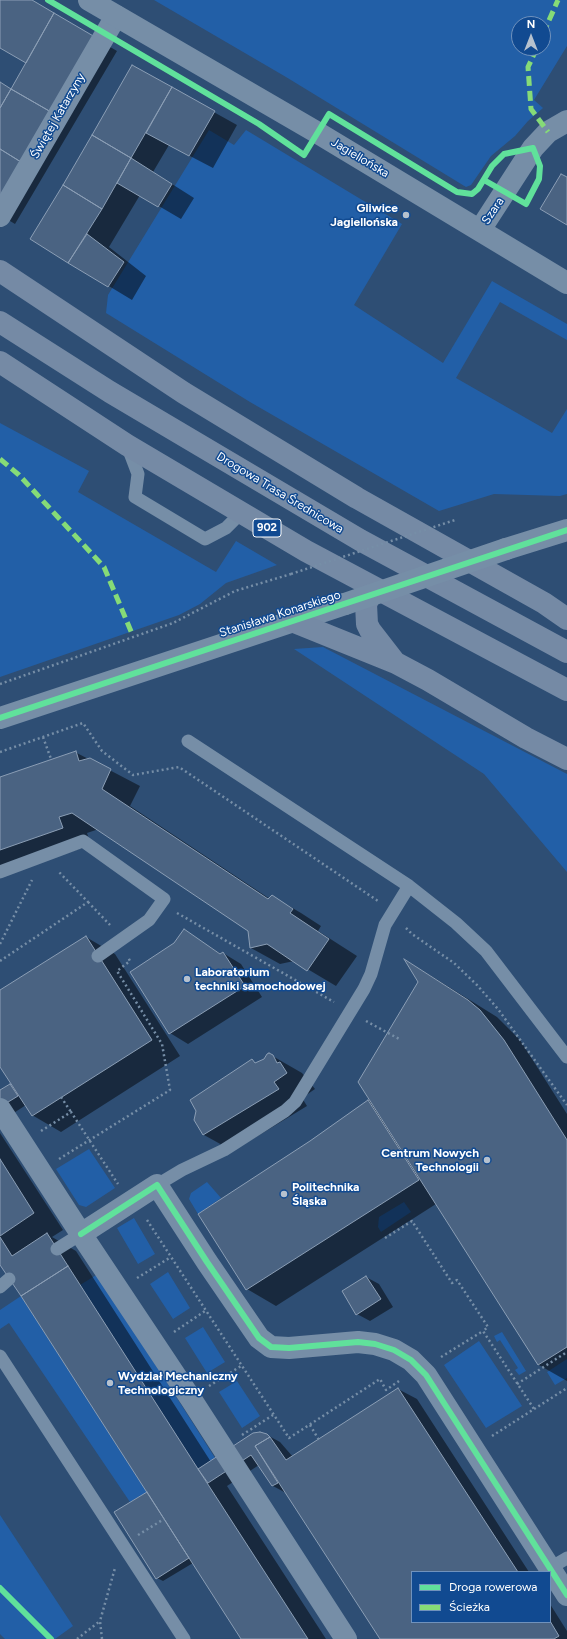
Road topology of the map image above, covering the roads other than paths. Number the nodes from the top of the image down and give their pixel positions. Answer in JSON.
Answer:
{"nodes":[{"id":1,"x":89,"y":0,"type":"edge"},
{"id":2,"x":116,"y":16,"type":"junction"},
{"id":3,"x":567,"y":121,"type":"edge"},
{"id":4,"x":0,"y":216,"type":"edge"},
{"id":5,"x":480,"y":230,"type":"junction"},
{"id":6,"x":0,"y":271,"type":"edge"},
{"id":7,"x":567,"y":283,"type":"edge"},
{"id":8,"x":0,"y":322,"type":"edge"},
{"id":9,"x":0,"y":362,"type":"edge"},
{"id":10,"x":127,"y":445,"type":"junction"},
{"id":11,"x":241,"y":513,"type":"junction"},
{"id":12,"x":567,"y":530,"type":"edge"},
{"id":13,"x":371,"y":594,"type":"junction"},
{"id":14,"x":567,"y":619,"type":"edge"},
{"id":15,"x":292,"y":621,"type":"junction"},
{"id":16,"x":567,"y":652,"type":"edge"},
{"id":17,"x":396,"y":663,"type":"junction"},
{"id":18,"x":567,"y":690,"type":"edge"},
{"id":19,"x":0,"y":718,"type":"edge"},
{"id":20,"x":188,"y":741,"type":"dead end"},
{"id":21,"x":567,"y":759,"type":"edge"},
{"id":22,"x":0,"y":872,"type":"edge"},
{"id":23,"x":409,"y":886,"type":"junction"},
{"id":24,"x":98,"y":956,"type":"dead end"},
{"id":25,"x":567,"y":1057,"type":"edge"},
{"id":26,"x":0,"y":1110,"type":"edge"},
{"id":27,"x":157,"y":1185,"type":"junction"},
{"id":28,"x":81,"y":1234,"type":"junction"},
{"id":29,"x":57,"y":1249,"type":"dead end"},
{"id":30,"x":0,"y":1356,"type":"edge"},
{"id":31,"x":558,"y":1563,"type":"edge"},
{"id":32,"x":567,"y":1595,"type":"edge"},
{"id":33,"x":184,"y":1639,"type":"edge"},
{"id":34,"x":346,"y":1639,"type":"edge"}],
"edges":[{"from":1,"to":2,"type":"street","name":"Jagiellońska"},
{"from":2,"to":4,"type":"street","name":"Świętej Katarzyny"},
{"from":2,"to":5,"type":"street","name":"Jagiellońska"},
{"from":3,"to":5,"type":"street","name":"Szara"},
{"from":5,"to":7,"type":"street","name":"Jagiellońska"},
{"from":6,"to":14,"type":"main road"},
{"from":8,"to":16,"type":"main road","name":"Drogowa Trasa Średnicowa"},
{"from":9,"to":10,"type":"main road","number":"902"},
{"from":10,"to":11,"type":"main road","number":"902"},
{"from":10,"to":11,"type":"lane"},
{"from":11,"to":18,"type":"main road","number":"902"},
{"from":12,"to":13,"type":"street","name":"Stanisława Konarskiego","bridge":true},
{"from":13,"to":15,"type":"street","name":"Stanisława Konarskiego","bridge":true},
{"from":13,"to":17,"type":"main road"},
{"from":15,"to":17,"type":"main road"},
{"from":15,"to":19,"type":"street","name":"Stanisława Konarskiego"},
{"from":17,"to":21,"type":"main road"},
{"from":20,"to":23,"type":"lane"},
{"from":22,"to":24,"type":"lane"},
{"from":23,"to":25,"type":"lane"},
{"from":23,"to":27,"type":"lane"},
{"from":26,"to":28,"type":"street"},
{"from":27,"to":28,"type":"street"},
{"from":27,"to":31,"type":"street"},
{"from":28,"to":29,"type":"lane"},
{"from":28,"to":34,"type":"street"},
{"from":30,"to":33,"type":"lane"},
{"from":31,"to":32,"type":"street"}]}
